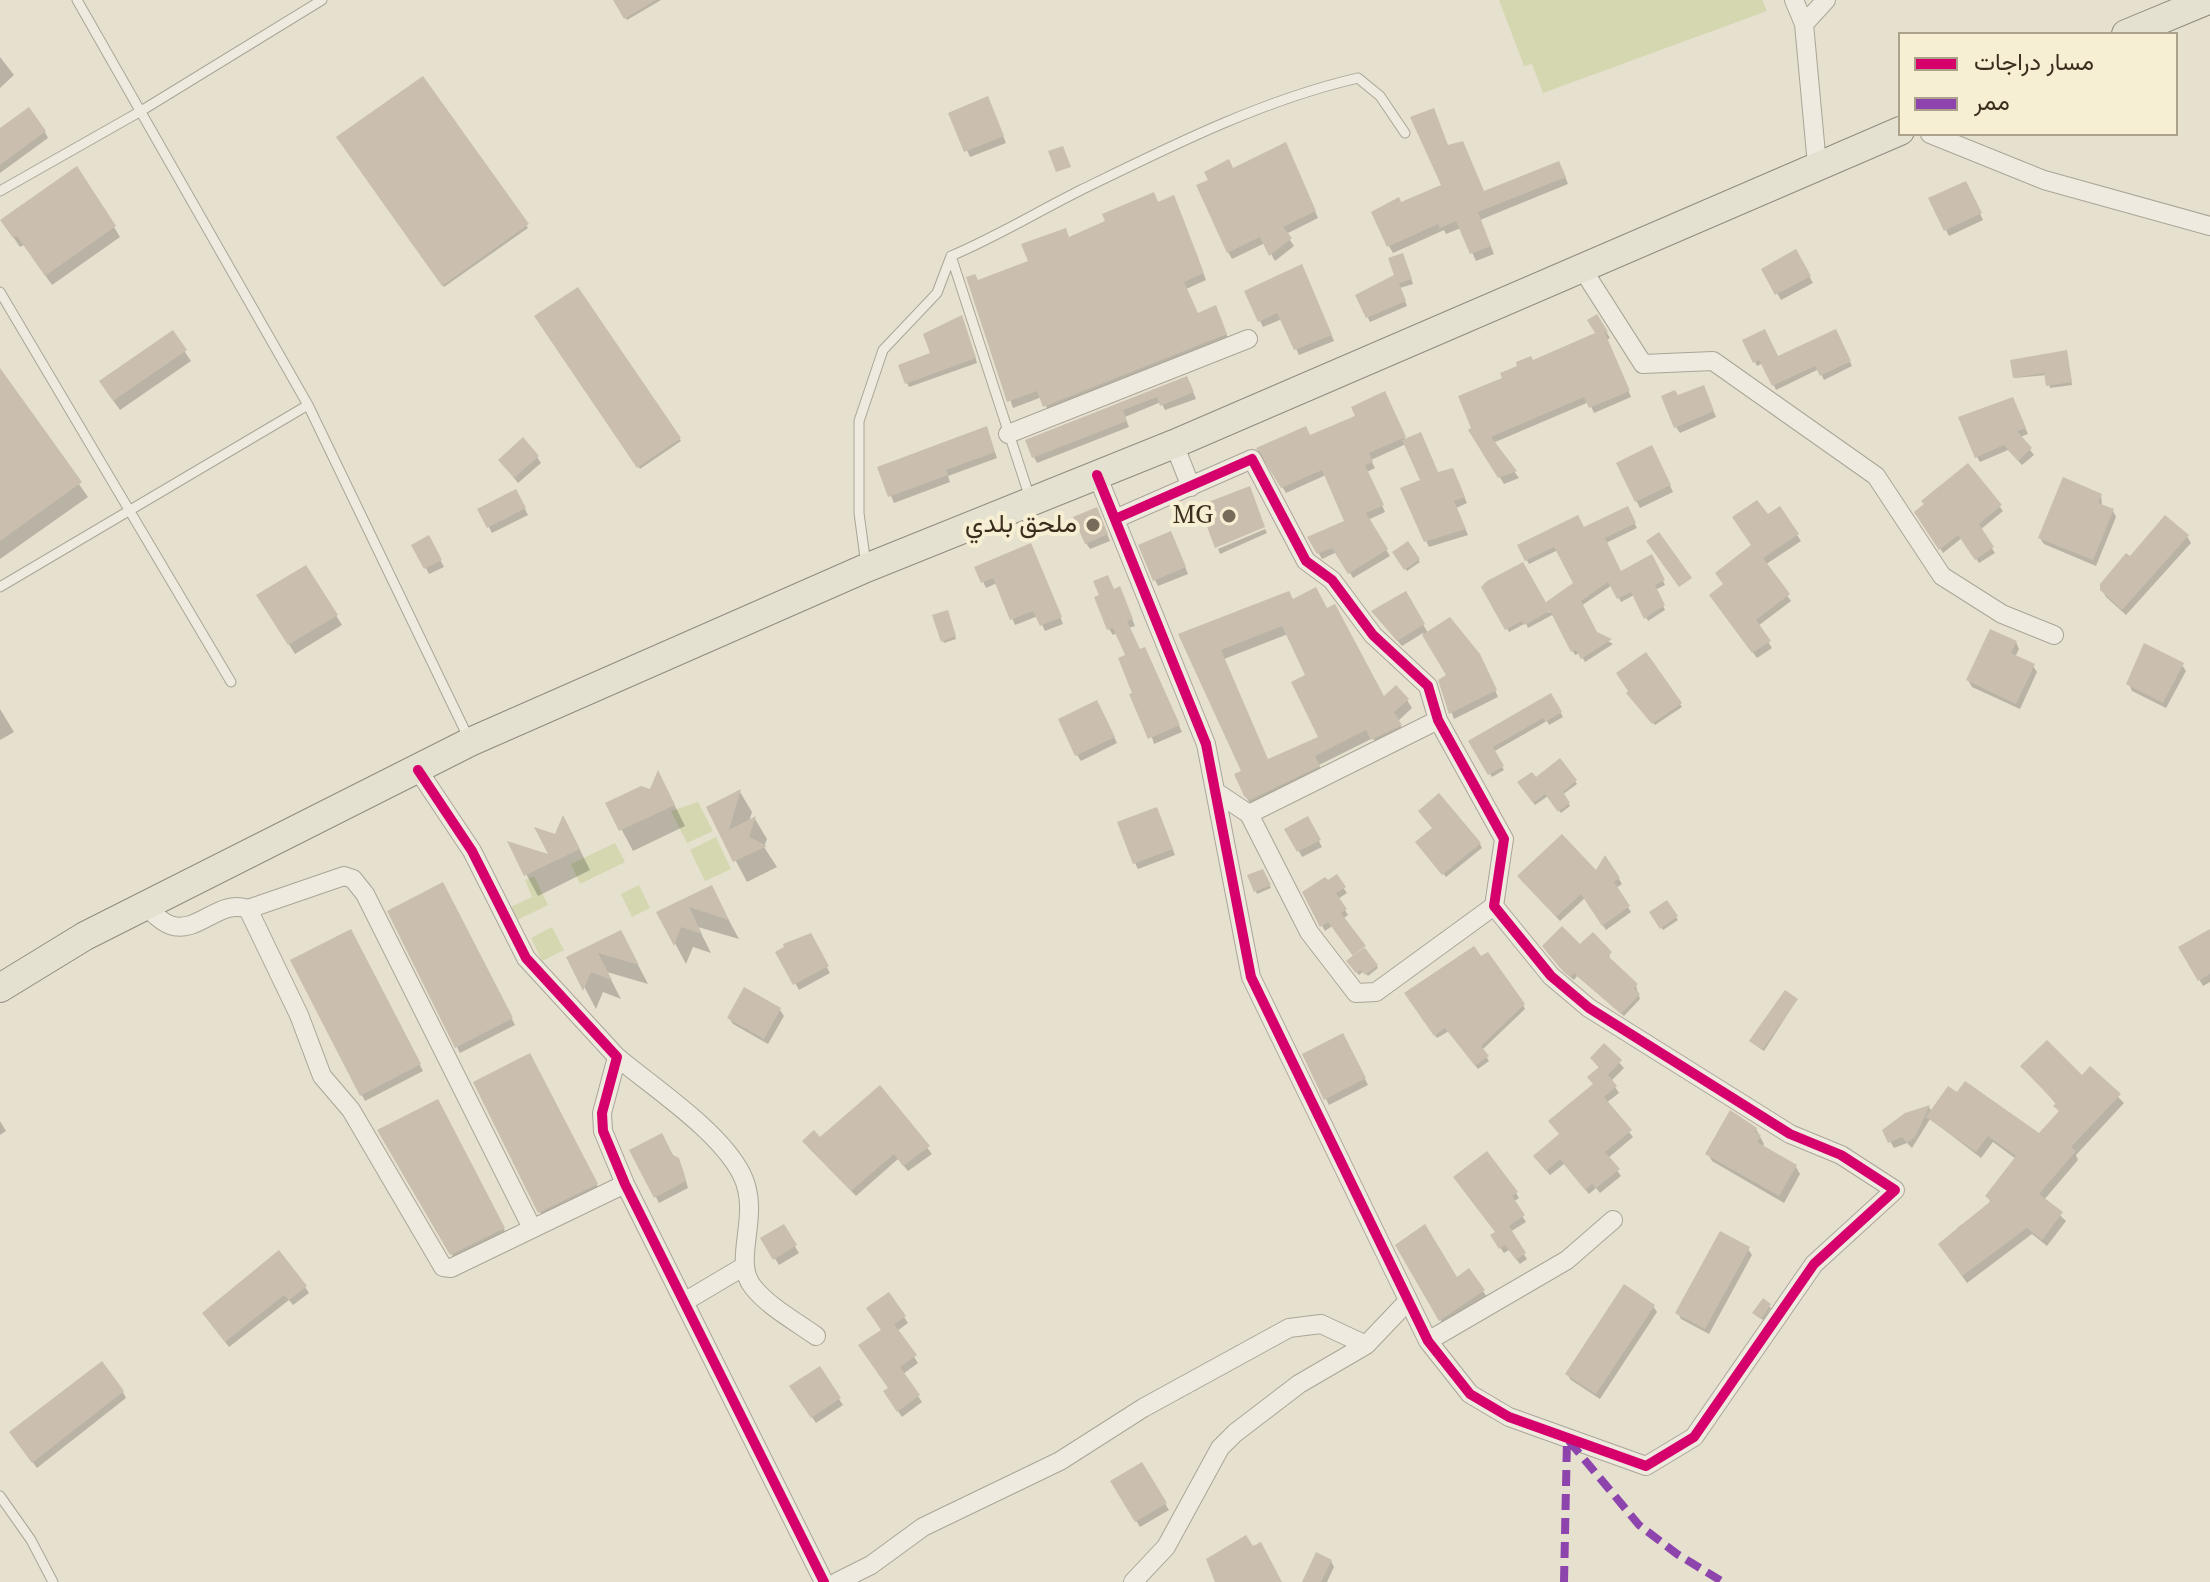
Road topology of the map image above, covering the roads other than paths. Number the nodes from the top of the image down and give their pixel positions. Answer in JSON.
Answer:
{"nodes":[{"id":1,"x":77,"y":0,"type":"edge"},
{"id":2,"x":322,"y":0,"type":"edge"},
{"id":3,"x":1794,"y":0,"type":"edge"},
{"id":4,"x":1826,"y":0,"type":"edge"},
{"id":5,"x":2208,"y":0,"type":"edge"},
{"id":6,"x":1804,"y":24,"type":"junction"},
{"id":7,"x":2131,"y":32,"type":"edge"},
{"id":8,"x":141,"y":111,"type":"junction"},
{"id":9,"x":1898,"y":132,"type":"edge"},
{"id":10,"x":1405,"y":133,"type":"dead end"},
{"id":11,"x":1935,"y":136,"type":"edge"},
{"id":12,"x":1817,"y":165,"type":"junction"},
{"id":13,"x":0,"y":191,"type":"edge"},
{"id":14,"x":2210,"y":226,"type":"edge"},
{"id":15,"x":951,"y":256,"type":"junction"},
{"id":16,"x":1583,"y":270,"type":"junction"},
{"id":17,"x":0,"y":292,"type":"edge"},
{"id":18,"x":11,"y":311,"type":"junction"},
{"id":19,"x":0,"y":317,"type":"edge"},
{"id":20,"x":1248,"y":339,"type":"dead end"},
{"id":21,"x":308,"y":405,"type":"junction"},
{"id":22,"x":1008,"y":434,"type":"junction"},
{"id":23,"x":1174,"y":444,"type":"junction"},
{"id":24,"x":1097,"y":475,"type":"junction"},
{"id":25,"x":1191,"y":487,"type":"junction"},
{"id":26,"x":1031,"y":500,"type":"junction"},
{"id":27,"x":127,"y":512,"type":"junction"},
{"id":28,"x":1115,"y":519,"type":"junction"},
{"id":29,"x":866,"y":568,"type":"junction"},
{"id":30,"x":0,"y":587,"type":"edge"},
{"id":31,"x":2054,"y":635,"type":"dead end"},
{"id":32,"x":231,"y":682,"type":"dead end"},
{"id":33,"x":1438,"y":720,"type":"junction"},
{"id":34,"x":470,"y":742,"type":"junction"},
{"id":35,"x":418,"y":770,"type":"junction"},
{"id":36,"x":1216,"y":792,"type":"junction"},
{"id":37,"x":1249,"y":814,"type":"junction"},
{"id":38,"x":145,"y":906,"type":"junction"},
{"id":39,"x":1494,"y":906,"type":"junction"},
{"id":40,"x":248,"y":909,"type":"junction"},
{"id":41,"x":0,"y":988,"type":"edge"},
{"id":42,"x":617,"y":1057,"type":"junction"},
{"id":43,"x":625,"y":1184,"type":"junction"},
{"id":44,"x":1613,"y":1220,"type":"dead end"},
{"id":45,"x":532,"y":1228,"type":"junction"},
{"id":46,"x":743,"y":1267,"type":"junction"},
{"id":47,"x":684,"y":1302,"type":"junction"},
{"id":48,"x":1407,"y":1302,"type":"junction"},
{"id":49,"x":816,"y":1336,"type":"dead end"},
{"id":50,"x":1428,"y":1341,"type":"junction"},
{"id":51,"x":1366,"y":1345,"type":"junction"},
{"id":52,"x":0,"y":1496,"type":"edge"},
{"id":53,"x":53,"y":1582,"type":"edge"},
{"id":54,"x":824,"y":1582,"type":"edge"},
{"id":55,"x":837,"y":1582,"type":"edge"},
{"id":56,"x":1133,"y":1582,"type":"edge"}],
"edges":[{"from":1,"to":8,"type":"lane"},
{"from":2,"to":8,"type":"lane"},
{"from":3,"to":6,"type":"street"},
{"from":4,"to":6,"type":"street"},
{"from":5,"to":7,"type":"main road"},
{"from":6,"to":12,"type":"street"},
{"from":8,"to":13,"type":"lane"},
{"from":8,"to":21,"type":"lane"},
{"from":9,"to":12,"type":"main road"},
{"from":10,"to":15,"type":"lane"},
{"from":11,"to":14,"type":"street"},
{"from":12,"to":16,"type":"main road"},
{"from":15,"to":22,"type":"lane"},
{"from":15,"to":29,"type":"lane"},
{"from":16,"to":23,"type":"main road"},
{"from":16,"to":31,"type":"street"},
{"from":17,"to":18,"type":"lane"},
{"from":18,"to":19,"type":"lane"},
{"from":18,"to":27,"type":"lane"},
{"from":20,"to":22,"type":"street"},
{"from":21,"to":27,"type":"lane"},
{"from":21,"to":34,"type":"lane"},
{"from":22,"to":26,"type":"lane"},
{"from":23,"to":24,"type":"main road"},
{"from":23,"to":25,"type":"street"},
{"from":24,"to":26,"type":"main road"},
{"from":24,"to":28,"type":"street"},
{"from":25,"to":28,"type":"street"},
{"from":25,"to":33,"type":"street"},
{"from":26,"to":29,"type":"main road"},
{"from":27,"to":30,"type":"lane"},
{"from":27,"to":32,"type":"lane"},
{"from":28,"to":36,"type":"street"},
{"from":29,"to":34,"type":"main road"},
{"from":33,"to":37,"type":"street"},
{"from":33,"to":39,"type":"street"},
{"from":34,"to":35,"type":"main road"},
{"from":35,"to":38,"type":"main road"},
{"from":35,"to":42,"type":"street"},
{"from":36,"to":37,"type":"street"},
{"from":36,"to":48,"type":"street"},
{"from":37,"to":39,"type":"street"},
{"from":38,"to":40,"type":"street"},
{"from":38,"to":41,"type":"main road"},
{"from":39,"to":50,"type":"street"},
{"from":40,"to":45,"type":"street"},
{"from":40,"to":45,"type":"street"},
{"from":42,"to":43,"type":"street"},
{"from":42,"to":46,"type":"street"},
{"from":43,"to":45,"type":"street"},
{"from":43,"to":47,"type":"street"},
{"from":44,"to":50,"type":"street"},
{"from":46,"to":47,"type":"street"},
{"from":46,"to":49,"type":"street"},
{"from":47,"to":54,"type":"street"},
{"from":48,"to":50,"type":"street"},
{"from":48,"to":51,"type":"street"},
{"from":51,"to":55,"type":"street"},
{"from":51,"to":56,"type":"street"},
{"from":52,"to":53,"type":"lane"}]}
